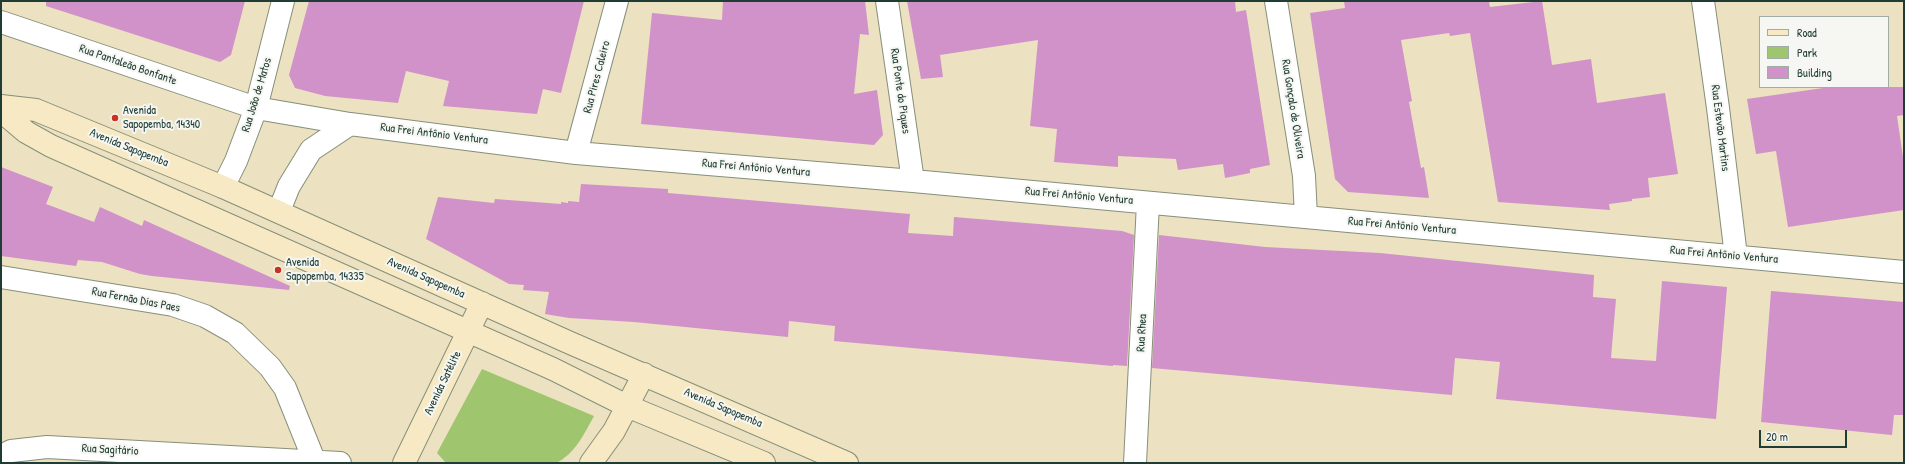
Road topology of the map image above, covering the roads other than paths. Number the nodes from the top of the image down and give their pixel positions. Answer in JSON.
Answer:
{"nodes":[{"id":1,"x":283,"y":1,"type":"edge"},
{"id":2,"x":617,"y":1,"type":"edge"},
{"id":3,"x":887,"y":1,"type":"edge"},
{"id":4,"x":1276,"y":1,"type":"edge"},
{"id":5,"x":1703,"y":1,"type":"edge"},
{"id":6,"x":1,"y":22,"type":"edge"},
{"id":7,"x":1,"y":106,"type":"edge"},
{"id":8,"x":256,"y":108,"type":"junction"},
{"id":9,"x":1,"y":111,"type":"edge"},
{"id":10,"x":350,"y":124,"type":"junction"},
{"id":11,"x":576,"y":153,"type":"junction"},
{"id":12,"x":913,"y":181,"type":"junction"},
{"id":13,"x":223,"y":187,"type":"junction"},
{"id":14,"x":1148,"y":203,"type":"junction"},
{"id":15,"x":279,"y":211,"type":"junction"},
{"id":16,"x":1306,"y":217,"type":"junction"},
{"id":17,"x":1736,"y":256,"type":"junction"},
{"id":18,"x":1904,"y":272,"type":"edge"},
{"id":19,"x":1,"y":277,"type":"edge"},
{"id":20,"x":482,"y":303,"type":"junction"},
{"id":21,"x":468,"y":332,"type":"junction"},
{"id":22,"x":644,"y":374,"type":"junction"},
{"id":23,"x":627,"y":406,"type":"junction"},
{"id":24,"x":1,"y":456,"type":"edge"},
{"id":25,"x":314,"y":460,"type":"junction"},
{"id":26,"x":340,"y":463,"type":"edge"},
{"id":27,"x":404,"y":463,"type":"edge"},
{"id":28,"x":590,"y":463,"type":"edge"},
{"id":29,"x":756,"y":463,"type":"edge"},
{"id":30,"x":763,"y":463,"type":"edge"},
{"id":31,"x":847,"y":463,"type":"edge"},
{"id":32,"x":1135,"y":463,"type":"edge"}],
"edges":[{"from":1,"to":8,"type":"street","name":"Rua João de Matos"},
{"from":2,"to":11,"type":"street","name":"Rua Pires Caleiro"},
{"from":3,"to":12,"type":"street","name":"Rua Ponte do Piques"},
{"from":4,"to":16,"type":"street","name":"Rua Gonçalo de Oliveira"},
{"from":5,"to":17,"type":"street","name":"Rua Estevão Martins"},
{"from":6,"to":8,"type":"street","name":"Rua Pantaleão Bonfante"},
{"from":7,"to":13,"type":"main road","name":"Avenida Sapopemba"},
{"from":8,"to":10,"type":"street","name":"Rua Frei Antônio Ventura"},
{"from":8,"to":13,"type":"street","name":"Rua João de Matos"},
{"from":9,"to":21,"type":"main road"},
{"from":10,"to":11,"type":"street","name":"Rua Frei Antônio Ventura"},
{"from":10,"to":15,"type":"street"},
{"from":11,"to":12,"type":"street","name":"Rua Frei Antônio Ventura"},
{"from":12,"to":14,"type":"street","name":"Rua Frei Antônio Ventura"},
{"from":13,"to":15,"type":"main road","name":"Avenida Sapopemba"},
{"from":14,"to":16,"type":"street","name":"Rua Frei Antônio Ventura"},
{"from":14,"to":32,"type":"street","name":"Rua Rhea"},
{"from":15,"to":20,"type":"main road","name":"Avenida Sapopemba"},
{"from":16,"to":17,"type":"street","name":"Rua Frei Antônio Ventura"},
{"from":17,"to":18,"type":"street","name":"Rua Frei Antônio Ventura"},
{"from":19,"to":25,"type":"street","name":"Rua Fernão Dias Paes"},
{"from":20,"to":21,"type":"main road","name":"Avenida Satélite"},
{"from":20,"to":22,"type":"main road","name":"Avenida Sapopemba"},
{"from":21,"to":23,"type":"main road"},
{"from":21,"to":27,"type":"main road","name":"Avenida Satélite"},
{"from":22,"to":23,"type":"main road"},
{"from":22,"to":31,"type":"main road","name":"Avenida Sapopemba"},
{"from":23,"to":28,"type":"main road"},
{"from":23,"to":30,"type":"main road"},
{"from":24,"to":25,"type":"street","name":"Rua Sagitário"},
{"from":25,"to":26,"type":"street","name":"Rua Sagitário"},
{"from":29,"to":30,"type":"main road"}]}
